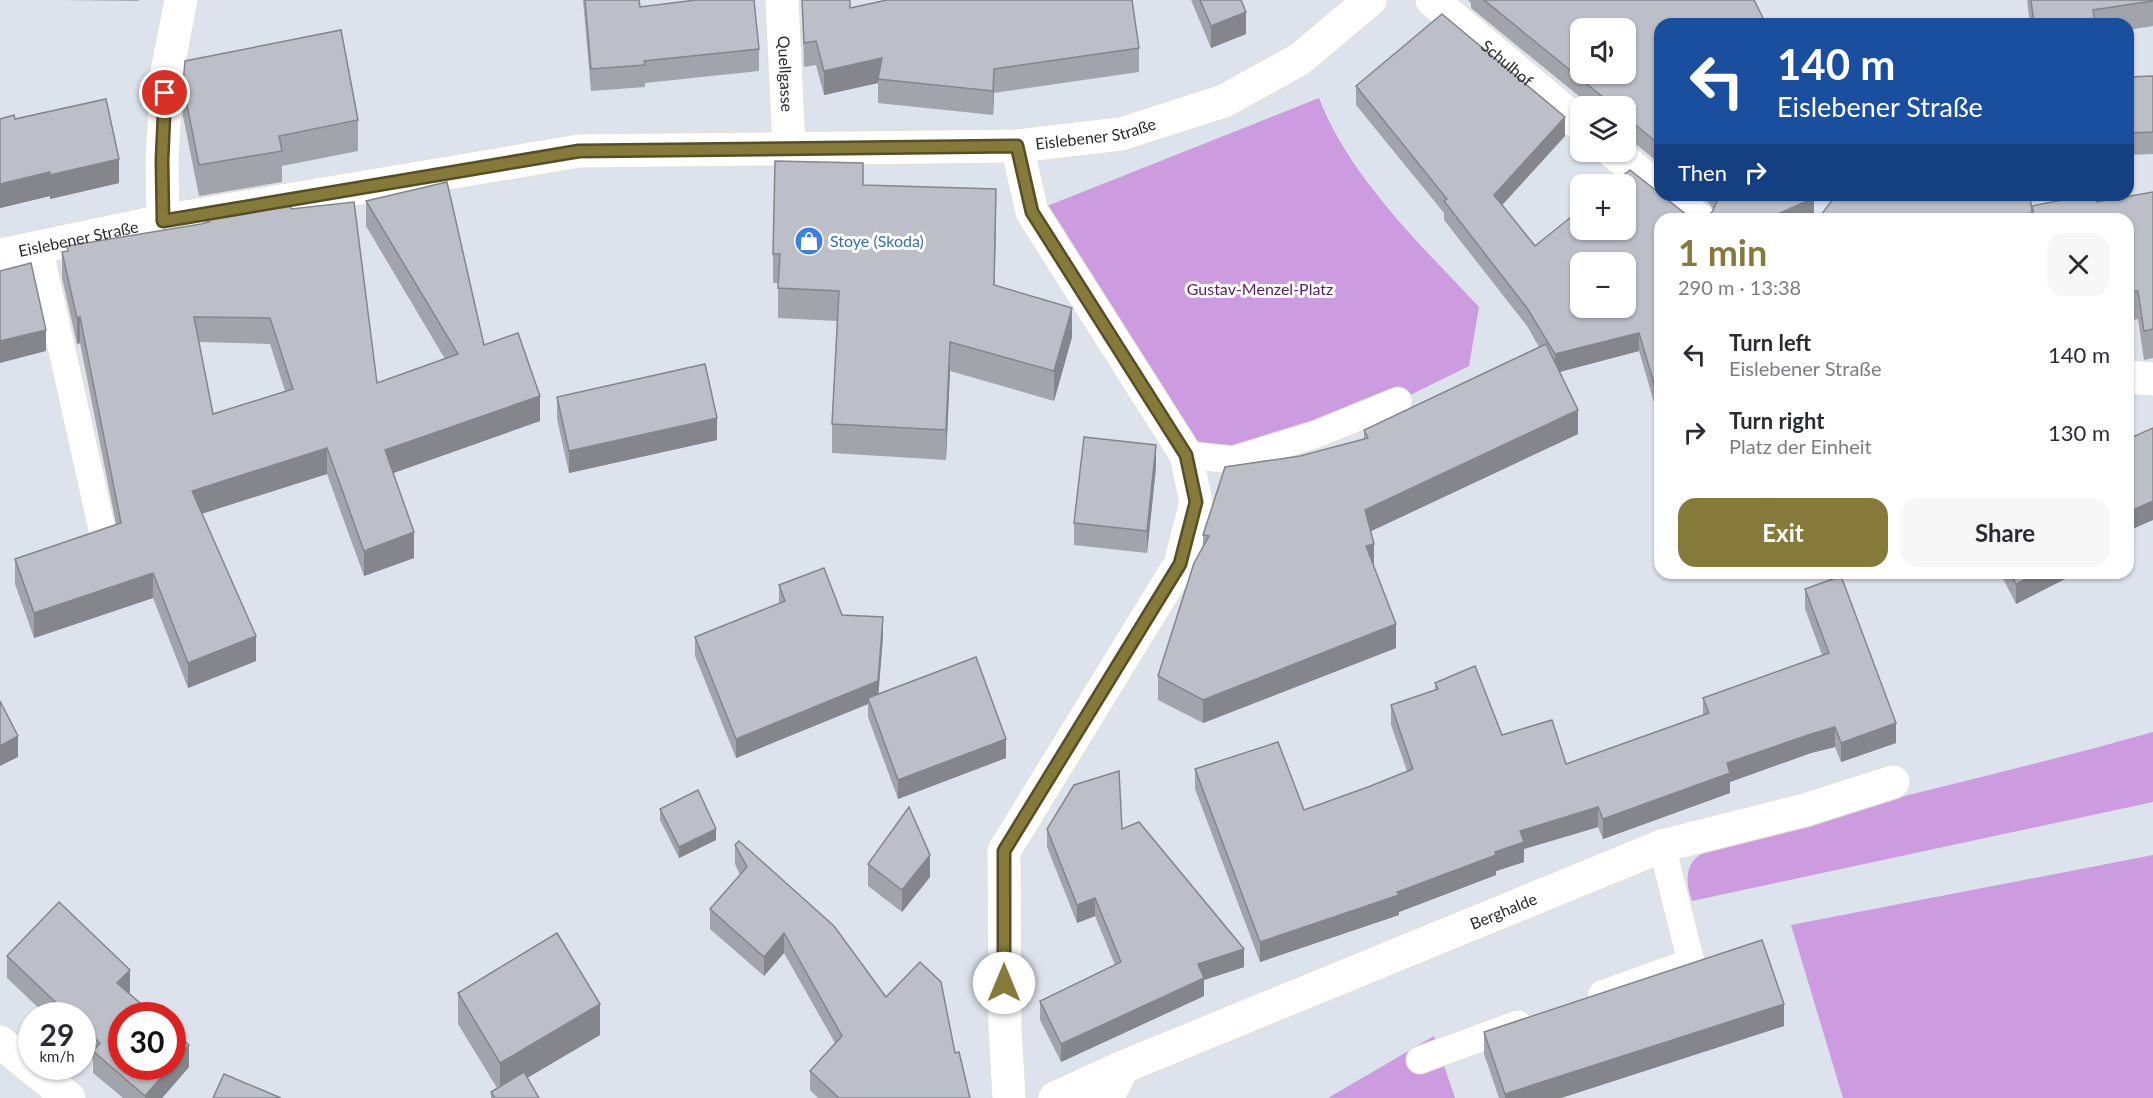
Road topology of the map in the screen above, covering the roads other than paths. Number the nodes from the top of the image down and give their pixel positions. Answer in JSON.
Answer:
{"nodes":[{"id":1,"x":181,"y":0,"type":"edge"},
{"id":2,"x":782,"y":0,"type":"edge"},
{"id":3,"x":1370,"y":0,"type":"edge"},
{"id":4,"x":1432,"y":0,"type":"edge"},
{"id":5,"x":1570,"y":116,"type":"edge"},
{"id":6,"x":1017,"y":146,"type":"junction"},
{"id":7,"x":789,"y":147,"type":"junction"},
{"id":8,"x":1626,"y":162,"type":"edge"},
{"id":9,"x":1654,"y":184,"type":"edge"},
{"id":10,"x":1676,"y":201,"type":"edge"},
{"id":11,"x":1690,"y":213,"type":"edge"},
{"id":12,"x":163,"y":221,"type":"junction"},
{"id":13,"x":39,"y":247,"type":"junction"},
{"id":14,"x":0,"y":255,"type":"edge"},
{"id":15,"x":2134,"y":377,"type":"edge"},
{"id":16,"x":2153,"y":379,"type":"edge"},
{"id":17,"x":1398,"y":401,"type":"dead end"},
{"id":18,"x":1186,"y":455,"type":"junction"},
{"id":19,"x":103,"y":534,"type":"edge"},
{"id":20,"x":1893,"y":782,"type":"dead end"},
{"id":21,"x":1662,"y":846,"type":"junction"},
{"id":22,"x":1583,"y":1001,"type":"edge"},
{"id":23,"x":1539,"y":1017,"type":"edge"},
{"id":24,"x":0,"y":1042,"type":"edge"},
{"id":25,"x":1420,"y":1060,"type":"dead end"},
{"id":26,"x":1123,"y":1067,"type":"junction"},
{"id":27,"x":69,"y":1098,"type":"edge"},
{"id":28,"x":1009,"y":1098,"type":"edge"},
{"id":29,"x":1055,"y":1098,"type":"edge"},
{"id":30,"x":1107,"y":1098,"type":"edge"}],
"edges":[{"from":1,"to":12,"type":"street"},
{"from":2,"to":7,"type":"street","name":"Quellgasse"},
{"from":3,"to":6,"type":"street","name":"Eislebener Straße"},
{"from":4,"to":5,"type":"street","name":"Schulhof"},
{"from":6,"to":7,"type":"street","name":"Eislebener Straße"},
{"from":6,"to":18,"type":"street"},
{"from":7,"to":12,"type":"street","name":"Eislebener Straße"},
{"from":8,"to":9,"type":"street"},
{"from":10,"to":11,"type":"street"},
{"from":12,"to":13,"type":"street","name":"Eislebener Straße"},
{"from":13,"to":14,"type":"street","name":"Eislebener Straße"},
{"from":13,"to":19,"type":"lane"},
{"from":15,"to":16,"type":"street"},
{"from":17,"to":18,"type":"lane"},
{"from":18,"to":28,"type":"street"},
{"from":20,"to":21,"type":"street","name":"Berghalde"},
{"from":21,"to":22,"type":"lane"},
{"from":21,"to":26,"type":"street","name":"Berghalde"},
{"from":23,"to":25,"type":"lane"},
{"from":24,"to":27,"type":"street"},
{"from":26,"to":29,"type":"street","name":"Berghalde"},
{"from":26,"to":30,"type":"street"}]}
